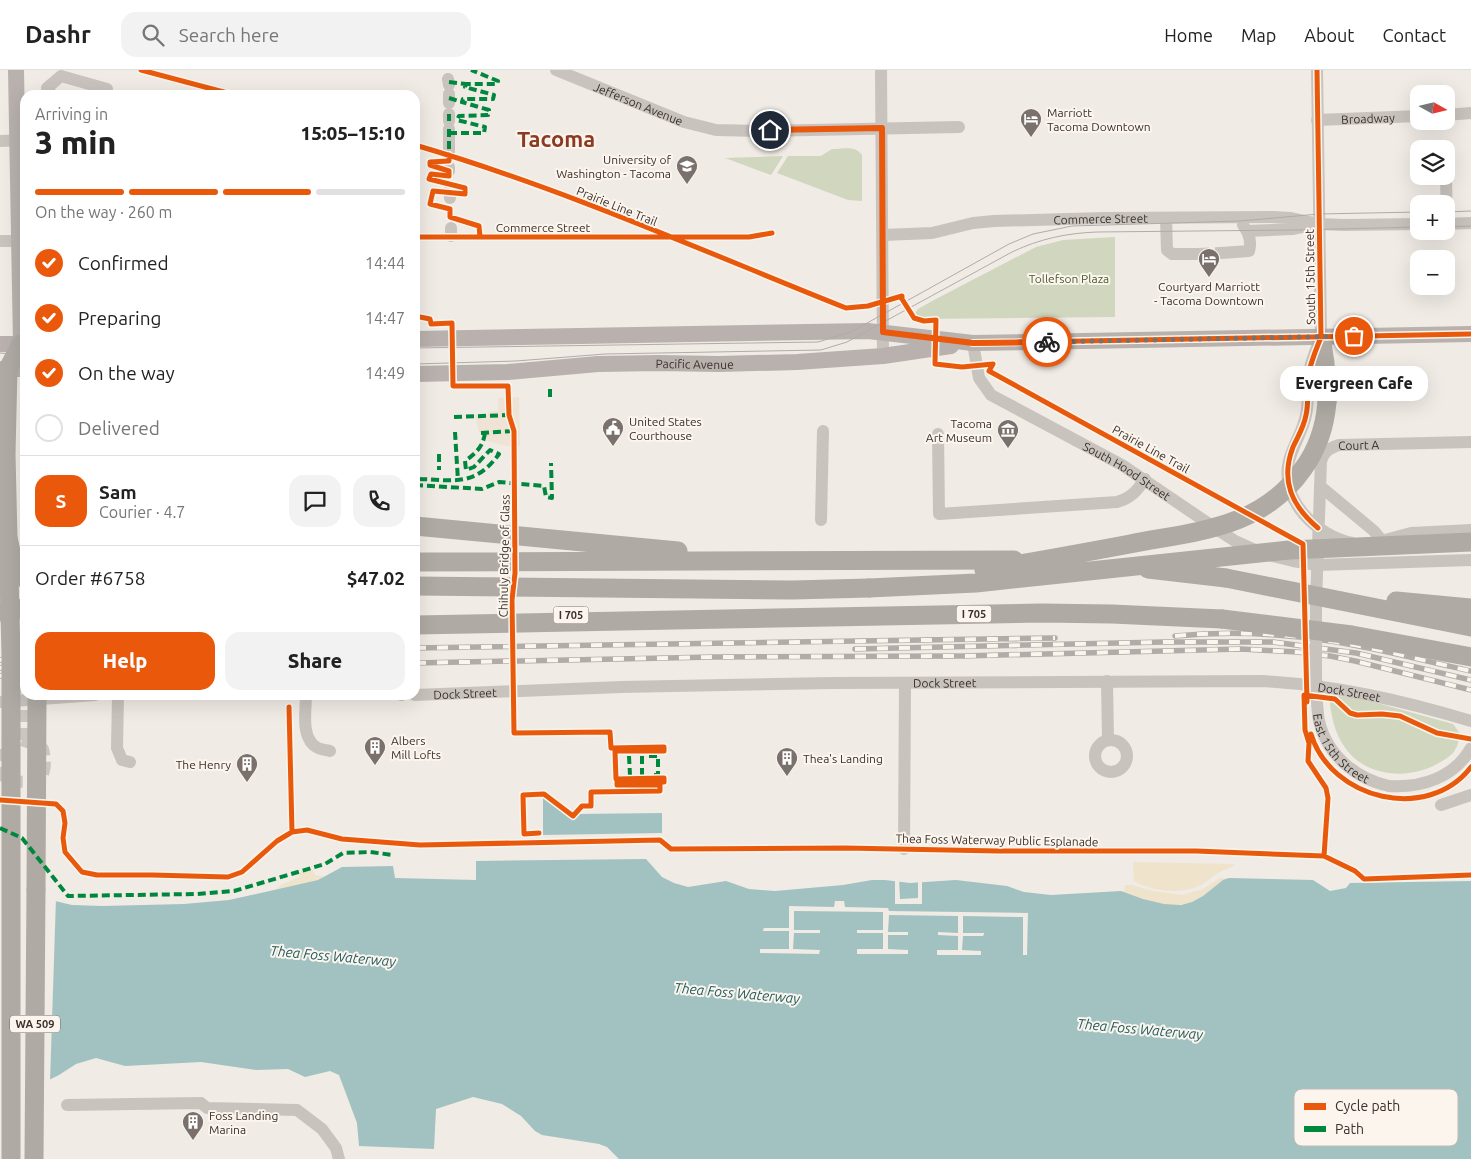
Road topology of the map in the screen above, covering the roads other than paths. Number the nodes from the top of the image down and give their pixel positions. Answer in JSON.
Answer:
{"nodes":[{"id":1,"x":16,"y":70,"type":"edge"},
{"id":2,"x":556,"y":70,"type":"edge"},
{"id":3,"x":881,"y":70,"type":"edge"},
{"id":4,"x":1317,"y":70,"type":"edge"},
{"id":5,"x":48,"y":90,"type":"edge"},
{"id":6,"x":107,"y":90,"type":"edge"},
{"id":7,"x":449,"y":104,"type":"dead end"},
{"id":8,"x":1455,"y":114,"type":"edge"},
{"id":9,"x":1471,"y":114,"type":"edge"},
{"id":10,"x":1410,"y":116,"type":"edge"},
{"id":11,"x":1317,"y":120,"type":"junction"},
{"id":12,"x":20,"y":126,"type":"edge"},
{"id":13,"x":959,"y":127,"type":"dead end"},
{"id":14,"x":882,"y":128,"type":"junction"},
{"id":15,"x":20,"y":140,"type":"edge"},
{"id":16,"x":0,"y":141,"type":"edge"},
{"id":17,"x":450,"y":192,"type":"dead end"},
{"id":18,"x":1237,"y":217,"type":"junction"},
{"id":19,"x":1166,"y":218,"type":"junction"},
{"id":20,"x":1319,"y":224,"type":"junction"},
{"id":21,"x":1410,"y":224,"type":"edge"},
{"id":22,"x":1455,"y":224,"type":"edge"},
{"id":23,"x":1471,"y":224,"type":"edge"},
{"id":24,"x":1247,"y":231,"type":"junction"},
{"id":25,"x":883,"y":235,"type":"junction"},
{"id":26,"x":0,"y":241,"type":"edge"},
{"id":27,"x":20,"y":241,"type":"edge"},
{"id":28,"x":1221,"y":253,"type":"tunnel mouth"},
{"id":29,"x":1197,"y":254,"type":"tunnel mouth"},
{"id":30,"x":883,"y":332,"type":"junction"},
{"id":31,"x":1471,"y":334,"type":"edge"},
{"id":32,"x":1321,"y":337,"type":"junction"},
{"id":33,"x":420,"y":339,"type":"edge"},
{"id":34,"x":973,"y":343,"type":"junction"},
{"id":35,"x":0,"y":344,"type":"edge"},
{"id":36,"x":20,"y":347,"type":"edge"},
{"id":37,"x":20,"y":354,"type":"edge"},
{"id":38,"x":883,"y":356,"type":"junction"},
{"id":39,"x":11,"y":369,"type":"edge"},
{"id":40,"x":420,"y":374,"type":"edge"},
{"id":41,"x":823,"y":431,"type":"dead end"},
{"id":42,"x":938,"y":434,"type":"dead end"},
{"id":43,"x":1469,"y":442,"type":"edge"},
{"id":44,"x":6,"y":454,"type":"junction"},
{"id":45,"x":1145,"y":480,"type":"junction"},
{"id":46,"x":1320,"y":486,"type":"junction"},
{"id":47,"x":0,"y":493,"type":"edge"},
{"id":48,"x":821,"y":520,"type":"dead end"},
{"id":49,"x":420,"y":526,"type":"edge"},
{"id":50,"x":1318,"y":528,"type":"junction"},
{"id":51,"x":1471,"y":530,"type":"edge"},
{"id":52,"x":1382,"y":541,"type":"junction"},
{"id":53,"x":1471,"y":542,"type":"edge"},
{"id":54,"x":1354,"y":543,"type":"junction"},
{"id":55,"x":792,"y":560,"type":"junction"},
{"id":56,"x":1471,"y":560,"type":"edge"},
{"id":57,"x":420,"y":562,"type":"edge"},
{"id":58,"x":1378,"y":563,"type":"junction"},
{"id":59,"x":1317,"y":564,"type":"junction"},
{"id":60,"x":1226,"y":578,"type":"junction"},
{"id":61,"x":13,"y":582,"type":"edge"},
{"id":62,"x":420,"y":586,"type":"edge"},
{"id":63,"x":869,"y":588,"type":"junction"},
{"id":64,"x":20,"y":599,"type":"edge"},
{"id":65,"x":1471,"y":608,"type":"edge"},
{"id":66,"x":20,"y":610,"type":"edge"},
{"id":67,"x":0,"y":612,"type":"edge"},
{"id":68,"x":420,"y":613,"type":"edge"},
{"id":69,"x":726,"y":618,"type":"junction"},
{"id":70,"x":20,"y":620,"type":"edge"},
{"id":71,"x":420,"y":625,"type":"edge"},
{"id":72,"x":1471,"y":627,"type":"edge"},
{"id":73,"x":11,"y":644,"type":"junction"},
{"id":74,"x":1471,"y":657,"type":"edge"},
{"id":75,"x":1107,"y":681,"type":"junction"},
{"id":76,"x":904,"y":683,"type":"junction"},
{"id":77,"x":420,"y":695,"type":"edge"},
{"id":78,"x":37,"y":700,"type":"edge"},
{"id":79,"x":42,"y":700,"type":"edge"},
{"id":80,"x":44,"y":700,"type":"edge"},
{"id":81,"x":118,"y":700,"type":"edge"},
{"id":82,"x":306,"y":700,"type":"edge"},
{"id":83,"x":0,"y":704,"type":"edge"},
{"id":84,"x":1471,"y":721,"type":"edge"},
{"id":85,"x":38,"y":727,"type":"junction"},
{"id":86,"x":11,"y":731,"type":"junction"},
{"id":87,"x":1108,"y":740,"type":"dead end"},
{"id":88,"x":1471,"y":748,"type":"edge"},
{"id":89,"x":330,"y":751,"type":"dead end"},
{"id":90,"x":130,"y":762,"type":"dead end"},
{"id":91,"x":1471,"y":795,"type":"edge"},
{"id":92,"x":1441,"y":806,"type":"dead end"},
{"id":93,"x":904,"y":849,"type":"dead end"},
{"id":94,"x":67,"y":1105,"type":"dead end"},
{"id":95,"x":11,"y":1159,"type":"edge"},
{"id":96,"x":34,"y":1159,"type":"edge"},
{"id":97,"x":339,"y":1159,"type":"edge"}],
"edges":[{"from":1,"to":12,"type":"main road"},
{"from":2,"to":14,"type":"street","name":"Jefferson Avenue"},
{"from":3,"to":14,"type":"street"},
{"from":4,"to":11,"type":"street","name":"South 15th Street"},
{"from":5,"to":6,"type":"street"},
{"from":7,"to":17,"type":"street"},
{"from":8,"to":9,"type":"street"},
{"from":10,"to":11,"type":"street","name":"Broadway"},
{"from":11,"to":20,"type":"street","name":"South 15th Street"},
{"from":13,"to":14,"type":"street"},
{"from":14,"to":25,"type":"street"},
{"from":15,"to":16,"type":"street"},
{"from":18,"to":19,"type":"street","name":"Commerce Street"},
{"from":18,"to":20,"type":"street","name":"Commerce Street"},
{"from":18,"to":24,"type":"street"},
{"from":19,"to":25,"type":"street","name":"Commerce Street"},
{"from":19,"to":29,"type":"street"},
{"from":20,"to":21,"type":"street","name":"Commerce Street"},
{"from":20,"to":24,"type":"street","name":"Commerce Street"},
{"from":20,"to":32,"type":"street","name":"South 15th Street"},
{"from":22,"to":23,"type":"street"},
{"from":24,"to":28,"type":"street"},
{"from":25,"to":30,"type":"street"},
{"from":26,"to":27,"type":"street"},
{"from":30,"to":33,"type":"main road","name":"Pacific Avenue"},
{"from":30,"to":34,"type":"main road","name":"Pacific Avenue"},
{"from":30,"to":38,"type":"street"},
{"from":31,"to":32,"type":"main road","name":"Pacific Avenue"},
{"from":32,"to":34,"type":"main road","name":"Pacific Avenue"},
{"from":32,"to":50,"type":"street","name":"South 15th Street"},
{"from":32,"to":63,"type":"highway","bridge":true},
{"from":34,"to":38,"type":"main road","name":"Pacific Avenue"},
{"from":34,"to":45,"type":"street","name":"South Hood Street"},
{"from":35,"to":36,"type":"main road"},
{"from":37,"to":39,"type":"highway"},
{"from":38,"to":40,"type":"main road","name":"Pacific Avenue"},
{"from":39,"to":44,"type":"highway","number":"WA 509"},
{"from":41,"to":48,"type":"street"},
{"from":42,"to":45,"type":"street"},
{"from":43,"to":46,"type":"street","name":"Court A"},
{"from":44,"to":47,"type":"highway"},
{"from":44,"to":61,"type":"highway","number":"WA 509","bridge":true},
{"from":45,"to":59,"type":"street","name":"South Hood Street"},
{"from":46,"to":50,"type":"street","name":"Court A"},
{"from":46,"to":52,"type":"street"},
{"from":49,"to":55,"type":"highway"},
{"from":50,"to":54,"type":"street","name":"South 15th Street"},
{"from":50,"to":59,"type":"street"},
{"from":51,"to":52,"type":"street"},
{"from":52,"to":54,"type":"street"},
{"from":53,"to":63,"type":"highway","bridge":true},
{"from":54,"to":58,"type":"street"},
{"from":54,"to":59,"type":"street"},
{"from":55,"to":57,"type":"highway"},
{"from":55,"to":60,"type":"highway"},
{"from":56,"to":58,"type":"street","name":"South Hood Street"},
{"from":58,"to":59,"type":"street","name":"South Hood Street"},
{"from":59,"to":88,"type":"street","name":"East 15th Street","bridge":true},
{"from":60,"to":65,"type":"highway","bridge":true},
{"from":60,"to":72,"type":"highway","bridge":true},
{"from":61,"to":64,"type":"highway"},
{"from":61,"to":73,"type":"highway","number":"WA 509","bridge":true},
{"from":62,"to":63,"type":"highway"},
{"from":66,"to":67,"type":"highway"},
{"from":68,"to":69,"type":"highway","number":"I 705"},
{"from":69,"to":71,"type":"highway"},
{"from":69,"to":74,"type":"highway","number":"I 705","bridge":true},
{"from":70,"to":73,"type":"highway"},
{"from":73,"to":86,"type":"highway","number":"WA 509","bridge":true},
{"from":75,"to":76,"type":"street","name":"Dock Street"},
{"from":75,"to":84,"type":"street","name":"Dock Street"},
{"from":75,"to":87,"type":"street"},
{"from":76,"to":77,"type":"street","name":"Dock Street"},
{"from":76,"to":93,"type":"street"},
{"from":78,"to":85,"type":"highway","number":"WA 509","bridge":true},
{"from":79,"to":83,"type":"street"},
{"from":80,"to":85,"type":"highway"},
{"from":81,"to":90,"type":"street"},
{"from":82,"to":89,"type":"street"},
{"from":83,"to":86,"type":"highway"},
{"from":85,"to":96,"type":"highway","number":"WA 509","bridge":true},
{"from":86,"to":95,"type":"highway","number":"WA 509","bridge":true},
{"from":91,"to":92,"type":"street"},
{"from":94,"to":97,"type":"street"}]}
